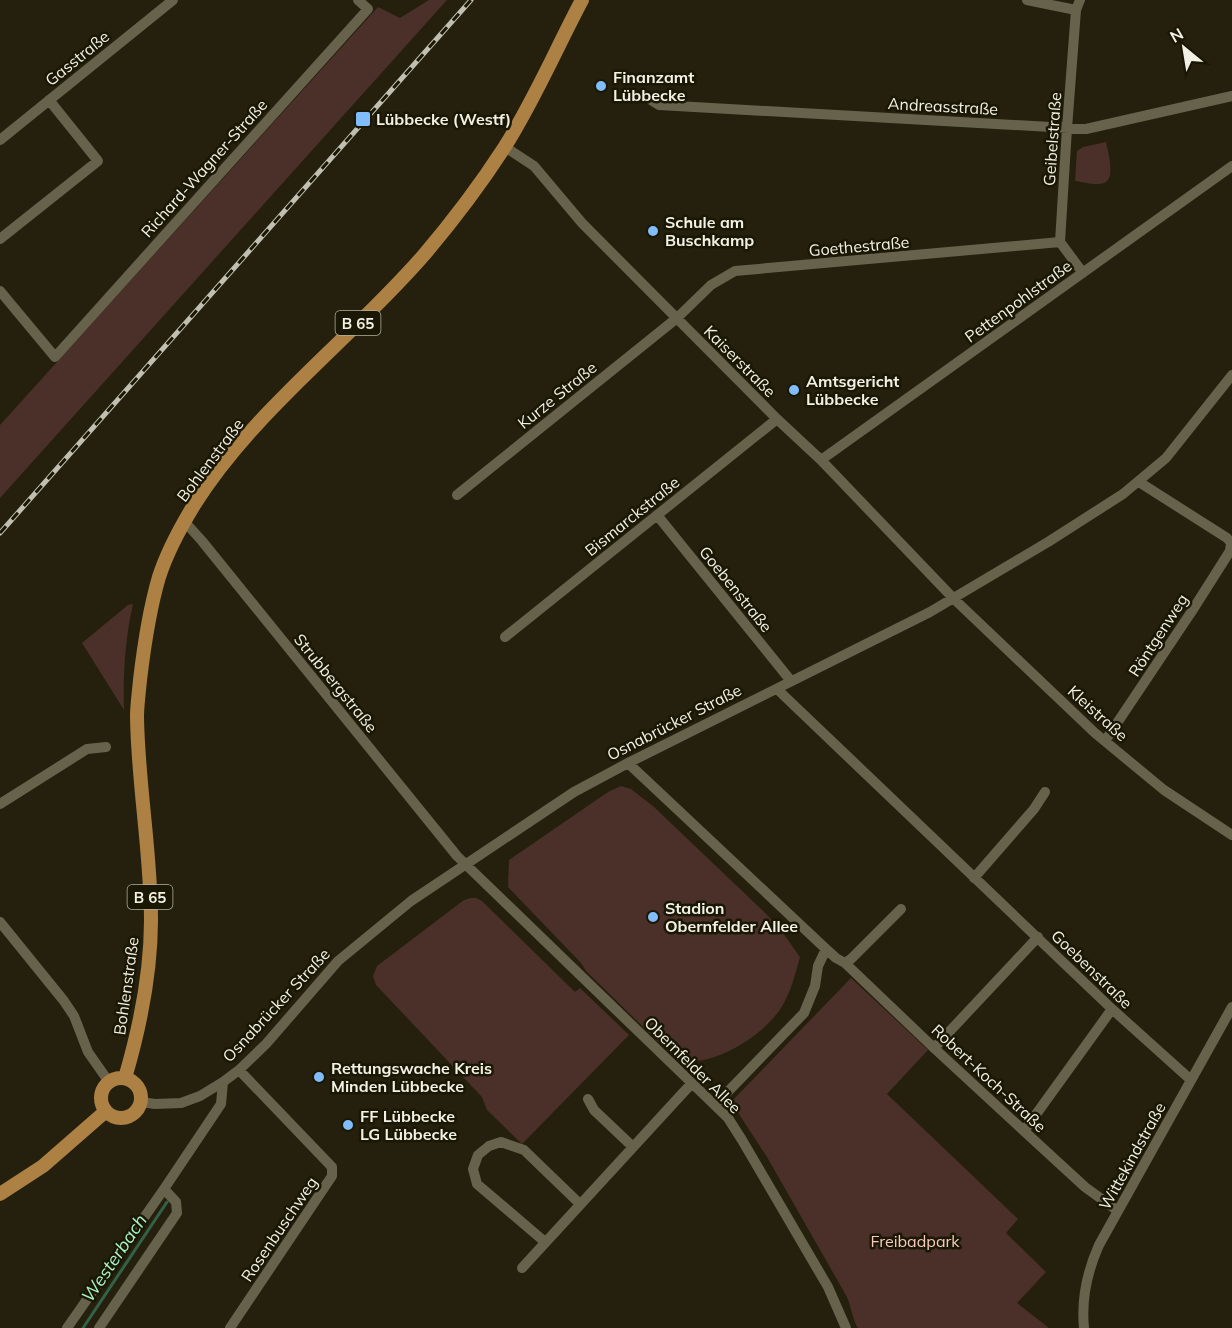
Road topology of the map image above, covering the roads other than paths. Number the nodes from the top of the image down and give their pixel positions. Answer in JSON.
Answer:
{"nodes":[{"id":1,"x":173,"y":0,"type":"edge"},
{"id":2,"x":358,"y":0,"type":"edge"},
{"id":3,"x":582,"y":0,"type":"edge"},
{"id":4,"x":1027,"y":0,"type":"edge"},
{"id":5,"x":1078,"y":5,"type":"edge"},
{"id":6,"x":1232,"y":96,"type":"edge"},
{"id":7,"x":651,"y":99,"type":"dead end"},
{"id":8,"x":49,"y":100,"type":"junction"},
{"id":9,"x":1066,"y":128,"type":"junction"},
{"id":10,"x":0,"y":140,"type":"edge"},
{"id":11,"x":505,"y":147,"type":"junction"},
{"id":12,"x":1232,"y":166,"type":"edge"},
{"id":13,"x":0,"y":239,"type":"edge"},
{"id":14,"x":1060,"y":242,"type":"junction"},
{"id":15,"x":1083,"y":273,"type":"junction"},
{"id":16,"x":0,"y":291,"type":"edge"},
{"id":17,"x":677,"y":318,"type":"junction"},
{"id":18,"x":1232,"y":375,"type":"edge"},
{"id":19,"x":777,"y":419,"type":"junction"},
{"id":20,"x":821,"y":460,"type":"junction"},
{"id":21,"x":1138,"y":482,"type":"junction"},
{"id":22,"x":457,"y":495,"type":"dead end"},
{"id":23,"x":657,"y":515,"type":"junction"},
{"id":24,"x":184,"y":521,"type":"junction"},
{"id":25,"x":1231,"y":543,"type":"edge"},
{"id":26,"x":954,"y":599,"type":"junction"},
{"id":27,"x":505,"y":636,"type":"dead end"},
{"id":28,"x":792,"y":681,"type":"junction"},
{"id":29,"x":777,"y":688,"type":"junction"},
{"id":30,"x":1105,"y":741,"type":"junction"},
{"id":31,"x":106,"y":747,"type":"dead end"},
{"id":32,"x":628,"y":763,"type":"junction"},
{"id":33,"x":1045,"y":792,"type":"dead end"},
{"id":34,"x":0,"y":804,"type":"edge"},
{"id":35,"x":1232,"y":835,"type":"edge"},
{"id":36,"x":465,"y":864,"type":"junction"},
{"id":37,"x":974,"y":878,"type":"junction"},
{"id":38,"x":901,"y":909,"type":"dead end"},
{"id":39,"x":0,"y":922,"type":"edge"},
{"id":40,"x":1038,"y":937,"type":"junction"},
{"id":41,"x":826,"y":949,"type":"junction"},
{"id":42,"x":845,"y":963,"type":"junction"},
{"id":43,"x":1232,"y":1007,"type":"edge"},
{"id":44,"x":1112,"y":1009,"type":"junction"},
{"id":45,"x":934,"y":1048,"type":"junction"},
{"id":46,"x":239,"y":1070,"type":"junction"},
{"id":47,"x":125,"y":1078,"type":"junction"},
{"id":48,"x":1191,"y":1080,"type":"junction"},
{"id":49,"x":109,"y":1082,"type":"junction"},
{"id":50,"x":224,"y":1082,"type":"junction"},
{"id":51,"x":692,"y":1083,"type":"junction"},
{"id":52,"x":588,"y":1099,"type":"dead end"},
{"id":53,"x":141,"y":1102,"type":"junction"},
{"id":54,"x":715,"y":1105,"type":"junction"},
{"id":55,"x":106,"y":1111,"type":"junction"},
{"id":56,"x":1024,"y":1131,"type":"junction"},
{"id":57,"x":633,"y":1147,"type":"junction"},
{"id":58,"x":164,"y":1189,"type":"junction"},
{"id":59,"x":0,"y":1194,"type":"edge"},
{"id":60,"x":580,"y":1204,"type":"junction"},
{"id":61,"x":1118,"y":1211,"type":"junction"},
{"id":62,"x":545,"y":1242,"type":"junction"},
{"id":63,"x":522,"y":1268,"type":"dead end"},
{"id":64,"x":68,"y":1328,"type":"edge"},
{"id":65,"x":99,"y":1328,"type":"edge"},
{"id":66,"x":230,"y":1328,"type":"edge"},
{"id":67,"x":846,"y":1328,"type":"edge"},
{"id":68,"x":1083,"y":1328,"type":"edge"}],
"edges":[{"from":1,"to":8,"type":"street","name":"Gasstraße"},
{"from":2,"to":16,"type":"street","name":"Richard-Wagner-Straße"},
{"from":3,"to":11,"type":"main road","name":"Bohlenstraße","number":"B 65"},
{"from":4,"to":5,"type":"street"},
{"from":5,"to":9,"type":"street","name":"Geibelstraße"},
{"from":6,"to":9,"type":"street","name":"Andreasstraße"},
{"from":7,"to":9,"type":"street","name":"Andreasstraße"},
{"from":8,"to":10,"type":"street","name":"Gasstraße"},
{"from":8,"to":13,"type":"street"},
{"from":9,"to":14,"type":"street","name":"Geibelstraße"},
{"from":11,"to":17,"type":"street","name":"Kaiserstraße"},
{"from":11,"to":24,"type":"main road","name":"Bohlenstraße","number":"B 65"},
{"from":12,"to":15,"type":"street","name":"Pettenpohlstraße"},
{"from":14,"to":15,"type":"street"},
{"from":14,"to":17,"type":"street","name":"Goethestraße"},
{"from":15,"to":20,"type":"street","name":"Pettenpohlstraße"},
{"from":17,"to":19,"type":"street","name":"Kaiserstraße"},
{"from":17,"to":22,"type":"street","name":"Kurze Straße"},
{"from":18,"to":21,"type":"street","name":"Osnabrücker Straße"},
{"from":19,"to":20,"type":"street","name":"Kaiserstraße"},
{"from":19,"to":23,"type":"street","name":"Bismarckstraße"},
{"from":20,"to":26,"type":"street","name":"Kaiserstraße"},
{"from":21,"to":25,"type":"street"},
{"from":21,"to":26,"type":"street","name":"Osnabrücker Straße"},
{"from":23,"to":27,"type":"street","name":"Bismarckstraße"},
{"from":23,"to":28,"type":"street","name":"Goebenstraße"},
{"from":24,"to":36,"type":"street","name":"Strubbergstraße"},
{"from":24,"to":47,"type":"main road","name":"Bohlenstraße","number":"B 65"},
{"from":25,"to":30,"type":"street","name":"Röntgenweg"},
{"from":26,"to":28,"type":"street","name":"Osnabrücker Straße"},
{"from":26,"to":30,"type":"street","name":"Kleistraße"},
{"from":28,"to":29,"type":"street","name":"Osnabrücker Straße"},
{"from":29,"to":32,"type":"street","name":"Osnabrücker Straße"},
{"from":29,"to":37,"type":"street","name":"Goebenstraße"},
{"from":30,"to":35,"type":"street","name":"Kleistraße"},
{"from":31,"to":34,"type":"street"},
{"from":32,"to":36,"type":"street","name":"Osnabrücker Straße"},
{"from":32,"to":41,"type":"street","name":"Robert-Koch-Straße"},
{"from":33,"to":37,"type":"street"},
{"from":36,"to":46,"type":"street","name":"Osnabrücker Straße"},
{"from":36,"to":51,"type":"street","name":"Obernfelder Allee"},
{"from":37,"to":40,"type":"street","name":"Goebenstraße"},
{"from":38,"to":42,"type":"street"},
{"from":39,"to":49,"type":"street"},
{"from":40,"to":44,"type":"street","name":"Goebenstraße"},
{"from":40,"to":45,"type":"street"},
{"from":41,"to":42,"type":"street","name":"Robert-Koch-Straße"},
{"from":41,"to":54,"type":"street"},
{"from":42,"to":45,"type":"street","name":"Robert-Koch-Straße"},
{"from":43,"to":48,"type":"street","name":"Wittekindstraße"},
{"from":44,"to":48,"type":"street","name":"Goebenstraße"},
{"from":44,"to":56,"type":"street"},
{"from":45,"to":56,"type":"street","name":"Robert-Koch-Straße"},
{"from":46,"to":50,"type":"street","name":"Osnabrücker Straße"},
{"from":46,"to":66,"type":"street","name":"Rosenbuschweg"},
{"from":47,"to":49,"type":"main road"},
{"from":47,"to":53,"type":"main road"},
{"from":48,"to":61,"type":"street","name":"Wittekindstraße"},
{"from":49,"to":55,"type":"main road"},
{"from":50,"to":53,"type":"street","name":"Osnabrücker Straße"},
{"from":50,"to":58,"type":"street"},
{"from":51,"to":54,"type":"street","name":"Obernfelder Allee"},
{"from":51,"to":57,"type":"street"},
{"from":52,"to":57,"type":"street"},
{"from":53,"to":55,"type":"main road"},
{"from":54,"to":67,"type":"street","name":"Obernfelder Allee"},
{"from":55,"to":59,"type":"main road"},
{"from":56,"to":61,"type":"street","name":"Robert-Koch-Straße"},
{"from":57,"to":60,"type":"street"},
{"from":58,"to":64,"type":"street"},
{"from":58,"to":65,"type":"street"},
{"from":60,"to":62,"type":"street"},
{"from":60,"to":62,"type":"street"},
{"from":61,"to":68,"type":"street","name":"Wittekindstraße"},
{"from":62,"to":63,"type":"street"}]}
